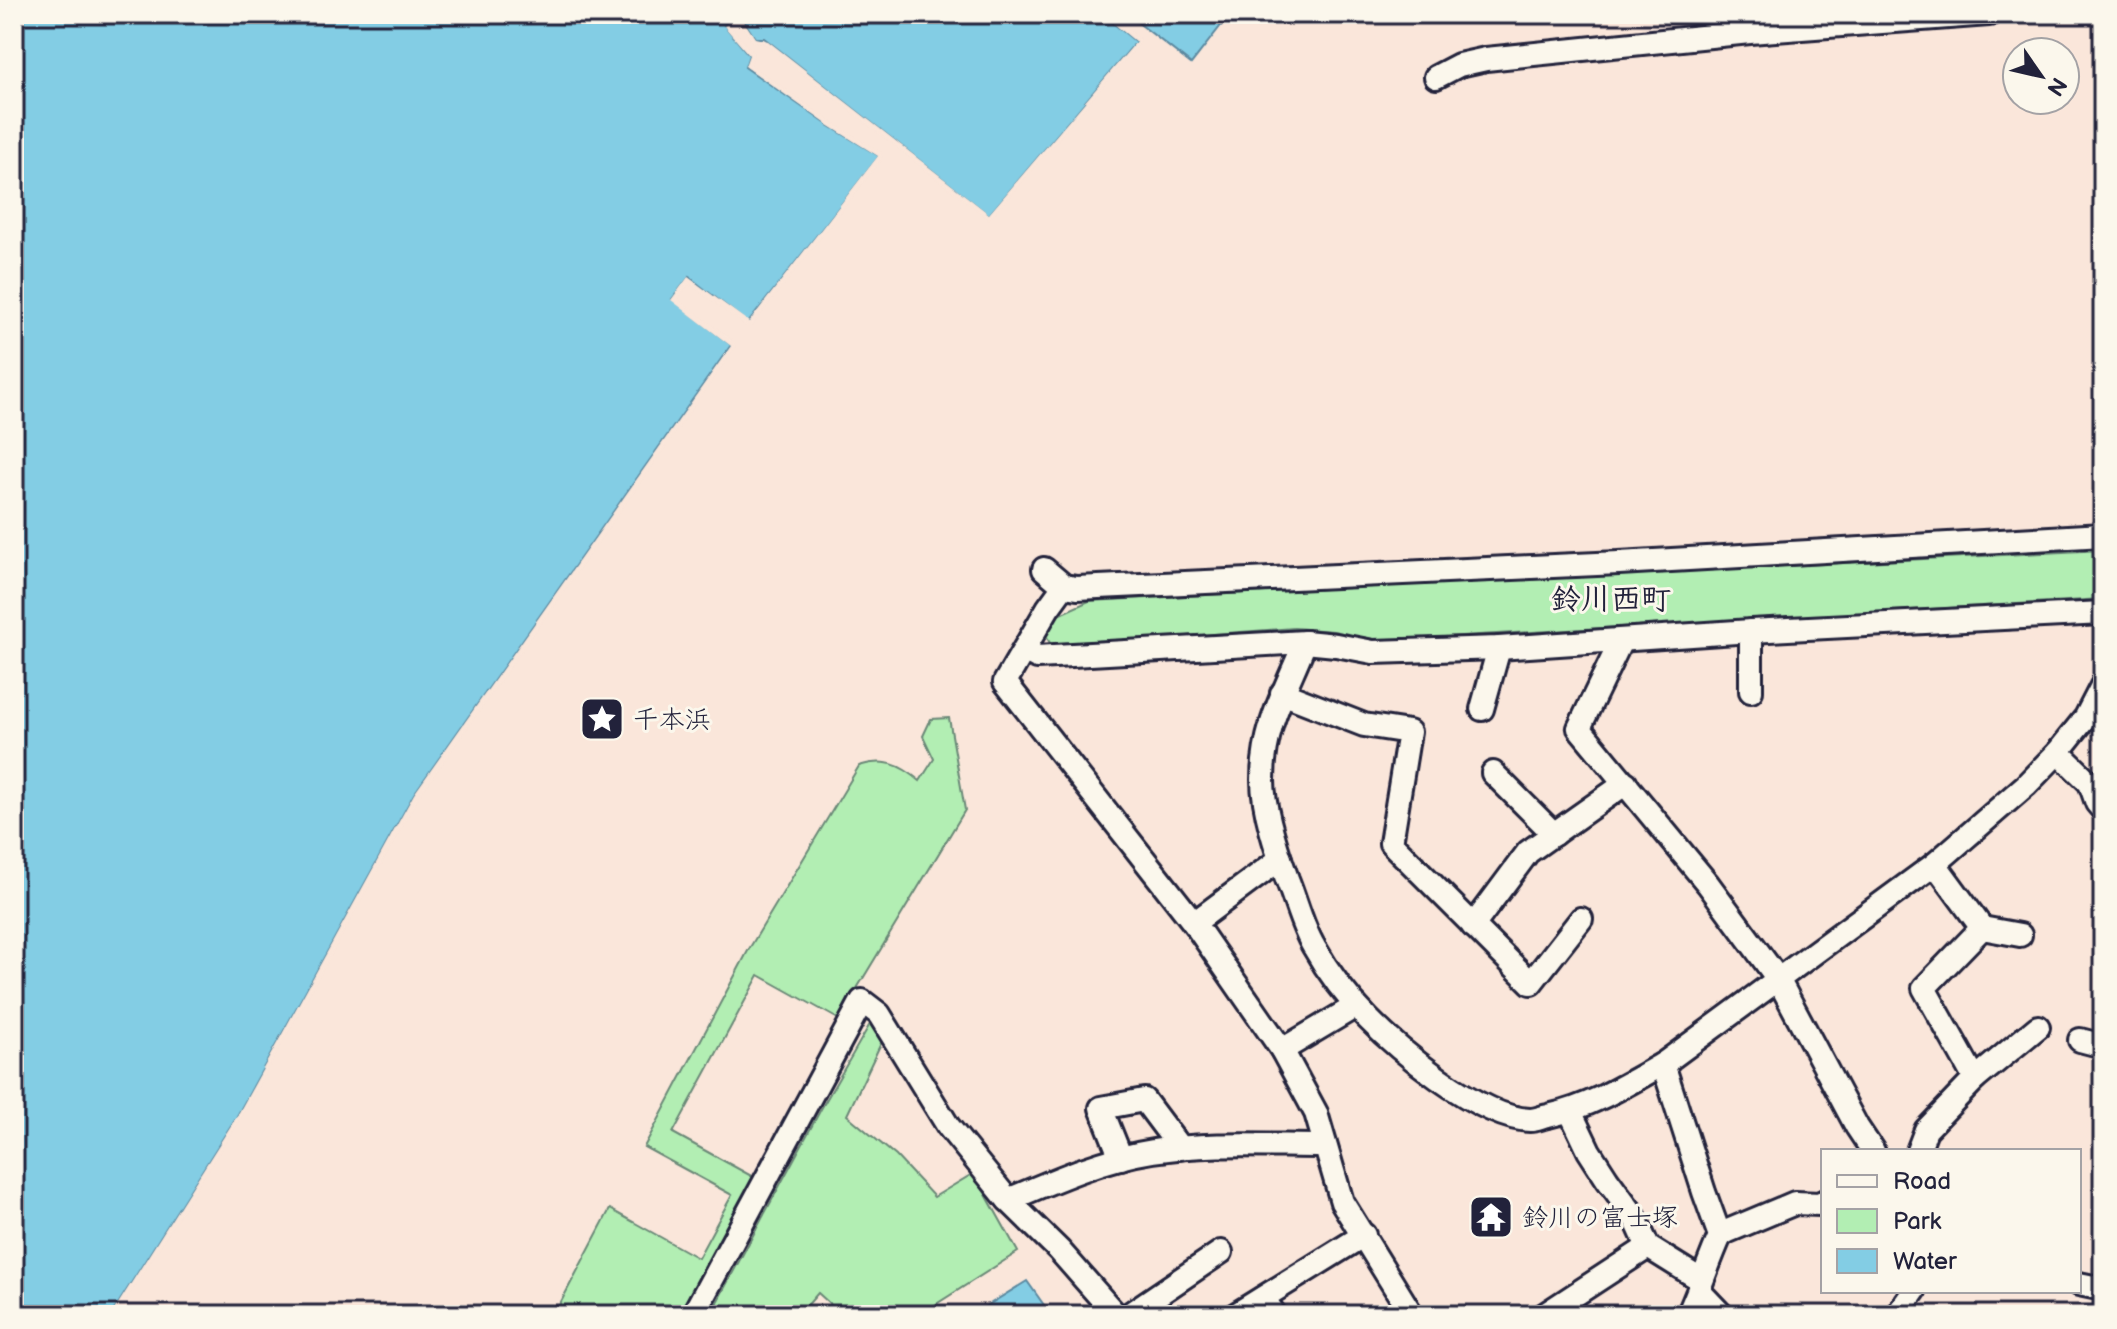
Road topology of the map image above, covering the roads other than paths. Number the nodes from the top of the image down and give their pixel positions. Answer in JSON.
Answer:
{"nodes":[{"id":1,"x":1989,"y":14,"type":"edge"},
{"id":2,"x":1436,"y":77,"type":"dead end"},
{"id":3,"x":2103,"y":535,"type":"edge"},
{"id":4,"x":1044,"y":569,"type":"dead end"},
{"id":5,"x":1064,"y":586,"type":"junction"},
{"id":6,"x":2103,"y":613,"type":"edge"},
{"id":7,"x":1751,"y":631,"type":"junction"},
{"id":8,"x":1621,"y":641,"type":"junction"},
{"id":9,"x":1305,"y":642,"type":"junction"},
{"id":10,"x":1499,"y":648,"type":"junction"},
{"id":11,"x":1024,"y":650,"type":"junction"},
{"id":12,"x":2103,"y":684,"type":"edge"},
{"id":13,"x":1751,"y":691,"type":"dead end"},
{"id":14,"x":1282,"y":693,"type":"junction"},
{"id":15,"x":1482,"y":709,"type":"dead end"},
{"id":16,"x":2058,"y":752,"type":"junction"},
{"id":17,"x":1493,"y":773,"type":"dead end"},
{"id":18,"x":1626,"y":783,"type":"junction"},
{"id":19,"x":2103,"y":810,"type":"edge"},
{"id":20,"x":1554,"y":834,"type":"junction"},
{"id":21,"x":1280,"y":859,"type":"junction"},
{"id":22,"x":1935,"y":864,"type":"junction"},
{"id":23,"x":1581,"y":919,"type":"dead end"},
{"id":24,"x":1194,"y":923,"type":"junction"},
{"id":25,"x":1473,"y":926,"type":"junction"},
{"id":26,"x":1982,"y":928,"type":"junction"},
{"id":27,"x":2020,"y":935,"type":"dead end"},
{"id":28,"x":1778,"y":979,"type":"junction"},
{"id":29,"x":1356,"y":1006,"type":"junction"},
{"id":30,"x":2038,"y":1027,"type":"dead end"},
{"id":31,"x":2080,"y":1040,"type":"dead end"},
{"id":32,"x":2103,"y":1046,"type":"edge"},
{"id":33,"x":1282,"y":1050,"type":"junction"},
{"id":34,"x":1663,"y":1064,"type":"junction"},
{"id":35,"x":1975,"y":1079,"type":"junction"},
{"id":36,"x":1570,"y":1111,"type":"junction"},
{"id":37,"x":1325,"y":1146,"type":"junction"},
{"id":38,"x":1180,"y":1148,"type":"junction"},
{"id":39,"x":1872,"y":1149,"type":"edge"},
{"id":40,"x":1919,"y":1149,"type":"edge"},
{"id":41,"x":1121,"y":1158,"type":"junction"},
{"id":42,"x":1008,"y":1200,"type":"junction"},
{"id":43,"x":1821,"y":1203,"type":"edge"},
{"id":44,"x":1364,"y":1235,"type":"junction"},
{"id":45,"x":1720,"y":1236,"type":"junction"},
{"id":46,"x":1648,"y":1247,"type":"junction"},
{"id":47,"x":1221,"y":1252,"type":"dead end"},
{"id":48,"x":2081,"y":1284,"type":"edge"},
{"id":49,"x":1700,"y":1286,"type":"junction"},
{"id":50,"x":2103,"y":1289,"type":"edge"},
{"id":51,"x":1913,"y":1293,"type":"edge"},
{"id":52,"x":1269,"y":1306,"type":"edge"},
{"id":53,"x":693,"y":1315,"type":"edge"},
{"id":54,"x":1116,"y":1315,"type":"edge"},
{"id":55,"x":1128,"y":1315,"type":"edge"},
{"id":56,"x":1235,"y":1315,"type":"edge"},
{"id":57,"x":1412,"y":1315,"type":"edge"},
{"id":58,"x":1544,"y":1315,"type":"edge"},
{"id":59,"x":1688,"y":1315,"type":"edge"},
{"id":60,"x":1722,"y":1315,"type":"edge"},
{"id":61,"x":1897,"y":1315,"type":"edge"}],
"edges":[{"from":1,"to":2,"type":"street"},
{"from":3,"to":5,"type":"street"},
{"from":4,"to":5,"type":"street"},
{"from":5,"to":11,"type":"street"},
{"from":6,"to":7,"type":"street"},
{"from":7,"to":8,"type":"street"},
{"from":7,"to":13,"type":"street"},
{"from":8,"to":10,"type":"street"},
{"from":8,"to":18,"type":"street"},
{"from":9,"to":10,"type":"street"},
{"from":9,"to":11,"type":"street"},
{"from":9,"to":14,"type":"street"},
{"from":10,"to":15,"type":"street"},
{"from":11,"to":24,"type":"street"},
{"from":12,"to":16,"type":"street"},
{"from":14,"to":21,"type":"street"},
{"from":14,"to":25,"type":"street"},
{"from":16,"to":19,"type":"street"},
{"from":16,"to":22,"type":"street"},
{"from":17,"to":20,"type":"street"},
{"from":18,"to":20,"type":"street"},
{"from":18,"to":28,"type":"street"},
{"from":20,"to":25,"type":"street"},
{"from":21,"to":24,"type":"street"},
{"from":21,"to":29,"type":"street"},
{"from":22,"to":26,"type":"street"},
{"from":22,"to":28,"type":"street"},
{"from":23,"to":25,"type":"street"},
{"from":24,"to":33,"type":"street"},
{"from":26,"to":27,"type":"street"},
{"from":26,"to":35,"type":"street"},
{"from":28,"to":34,"type":"street"},
{"from":28,"to":39,"type":"street"},
{"from":29,"to":33,"type":"street"},
{"from":29,"to":36,"type":"street"},
{"from":30,"to":35,"type":"street"},
{"from":31,"to":32,"type":"street"},
{"from":33,"to":37,"type":"street"},
{"from":34,"to":36,"type":"street"},
{"from":34,"to":45,"type":"street"},
{"from":35,"to":40,"type":"street"},
{"from":36,"to":46,"type":"street"},
{"from":37,"to":38,"type":"street"},
{"from":37,"to":44,"type":"street"},
{"from":38,"to":41,"type":"street"},
{"from":38,"to":41,"type":"street"},
{"from":41,"to":42,"type":"street"},
{"from":42,"to":53,"type":"street"},
{"from":42,"to":54,"type":"street"},
{"from":43,"to":45,"type":"street"},
{"from":44,"to":52,"type":"street"},
{"from":44,"to":57,"type":"street"},
{"from":45,"to":49,"type":"street"},
{"from":46,"to":49,"type":"street"},
{"from":46,"to":58,"type":"street"},
{"from":47,"to":55,"type":"street"},
{"from":48,"to":50,"type":"street"},
{"from":49,"to":59,"type":"street"},
{"from":49,"to":60,"type":"street"},
{"from":51,"to":61,"type":"street"},
{"from":52,"to":56,"type":"street"}]}
